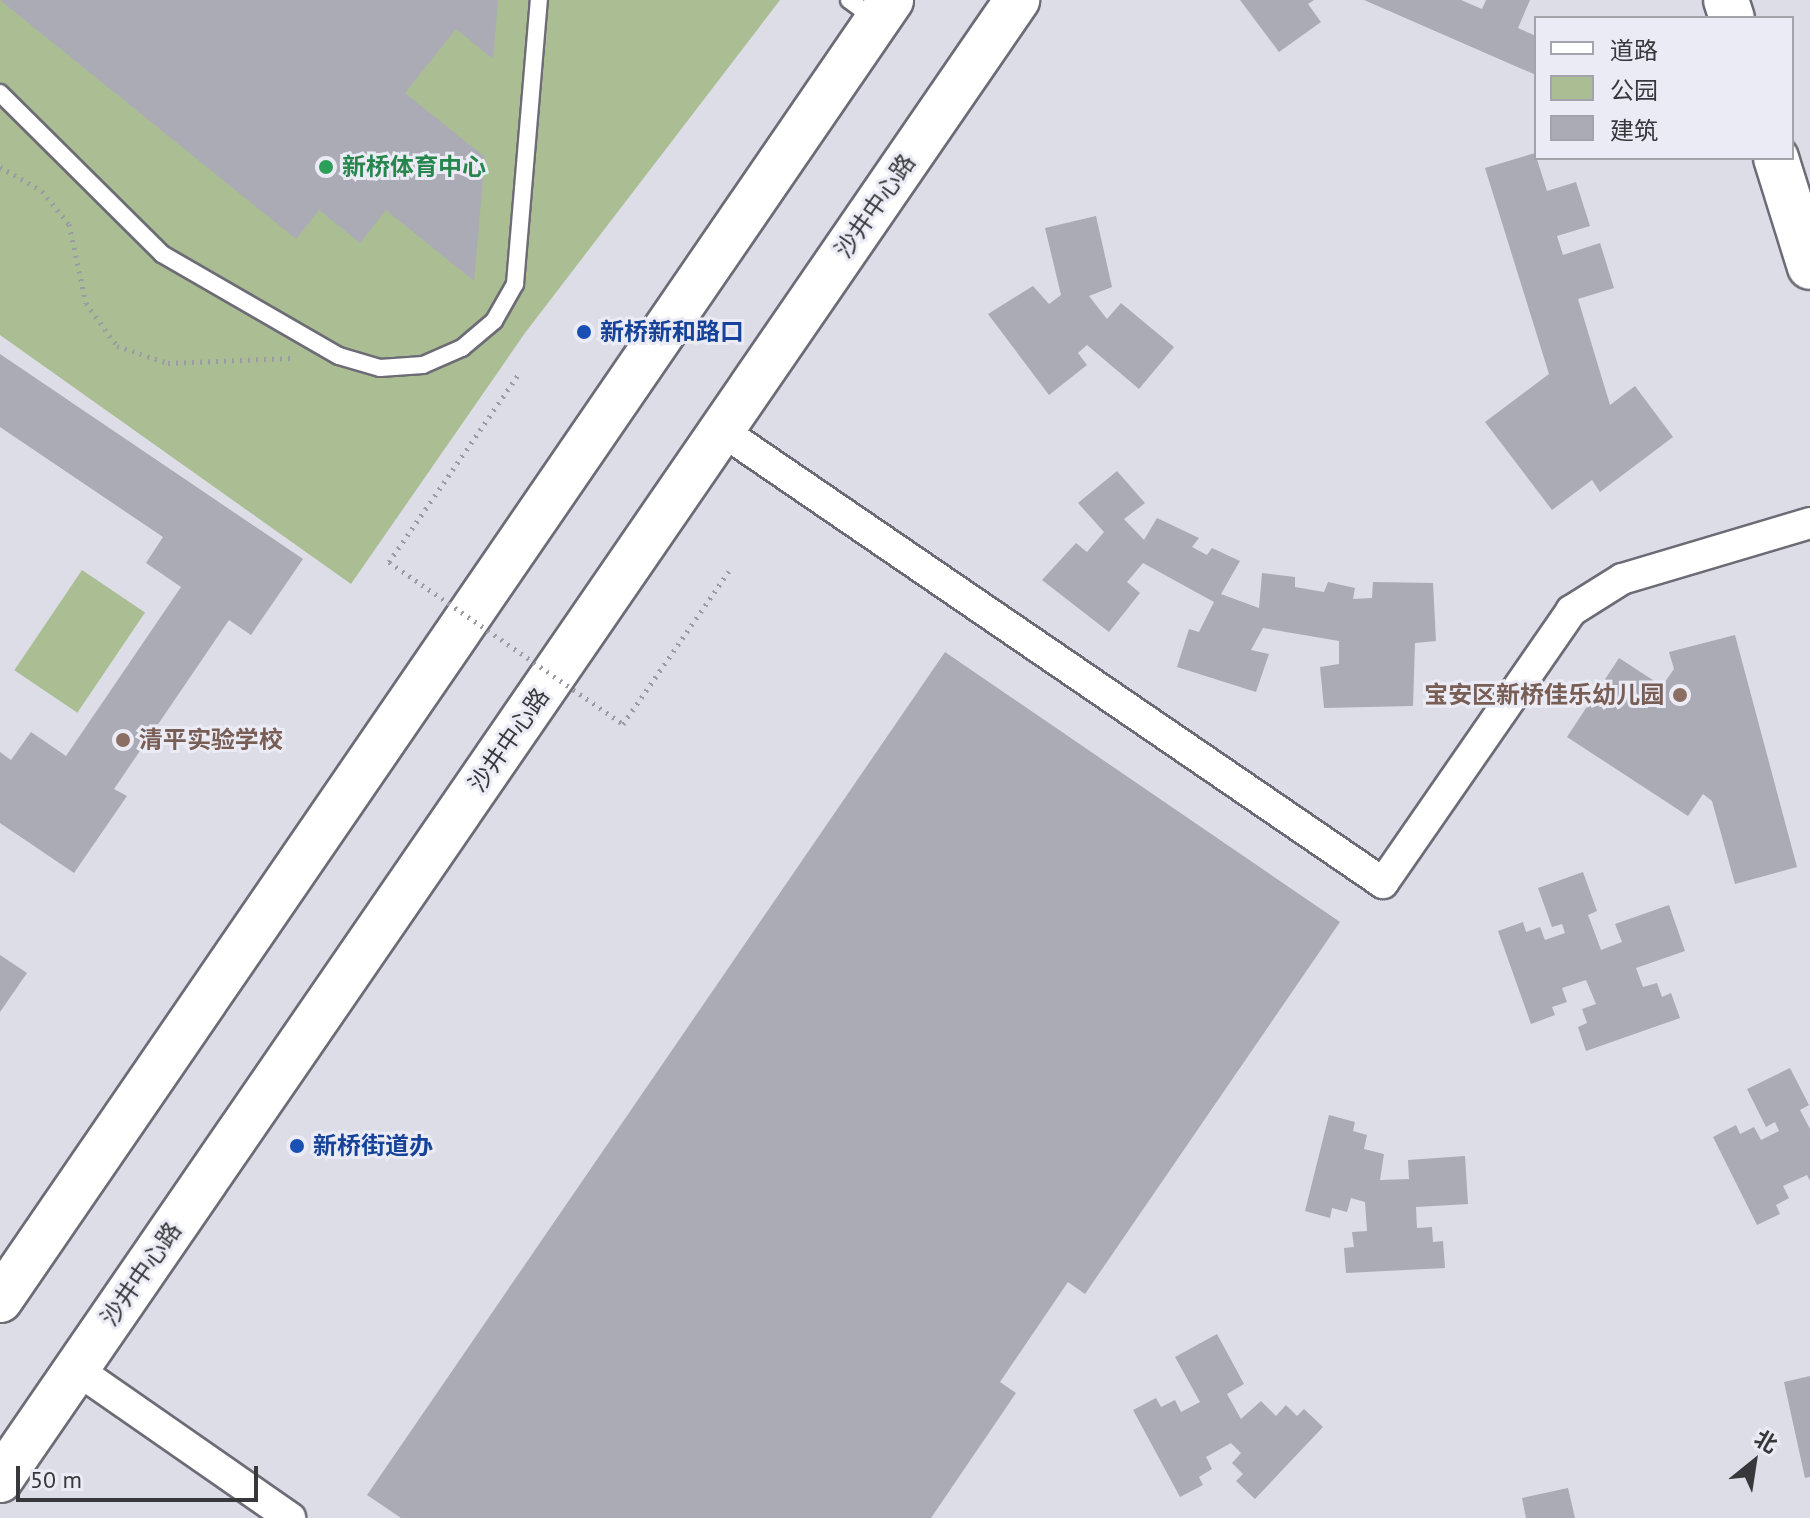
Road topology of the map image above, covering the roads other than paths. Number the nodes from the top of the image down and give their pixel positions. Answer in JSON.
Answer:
{"nodes":[{"id":1,"x":539,"y":0,"type":"edge"},
{"id":2,"x":1017,"y":0,"type":"edge"},
{"id":3,"x":872,"y":7,"type":"edge"},
{"id":4,"x":0,"y":93,"type":"edge"},
{"id":5,"x":1777,"y":160,"type":"edge"},
{"id":6,"x":1810,"y":267,"type":"edge"},
{"id":7,"x":721,"y":430,"type":"junction"},
{"id":8,"x":1810,"y":523,"type":"edge"},
{"id":9,"x":0,"y":1300,"type":"edge"},
{"id":10,"x":76,"y":1369,"type":"junction"},
{"id":11,"x":0,"y":1480,"type":"edge"},
{"id":12,"x":290,"y":1518,"type":"edge"}],
"edges":[{"from":1,"to":4,"type":"lane"},
{"from":2,"to":7,"type":"street","name":"沙井中心路"},
{"from":3,"to":9,"type":"street"},
{"from":5,"to":6,"type":"street"},
{"from":7,"to":8,"type":"street"},
{"from":7,"to":10,"type":"street","name":"沙井中心路"},
{"from":10,"to":11,"type":"street","name":"沙井中心路"},
{"from":10,"to":12,"type":"street"}]}
